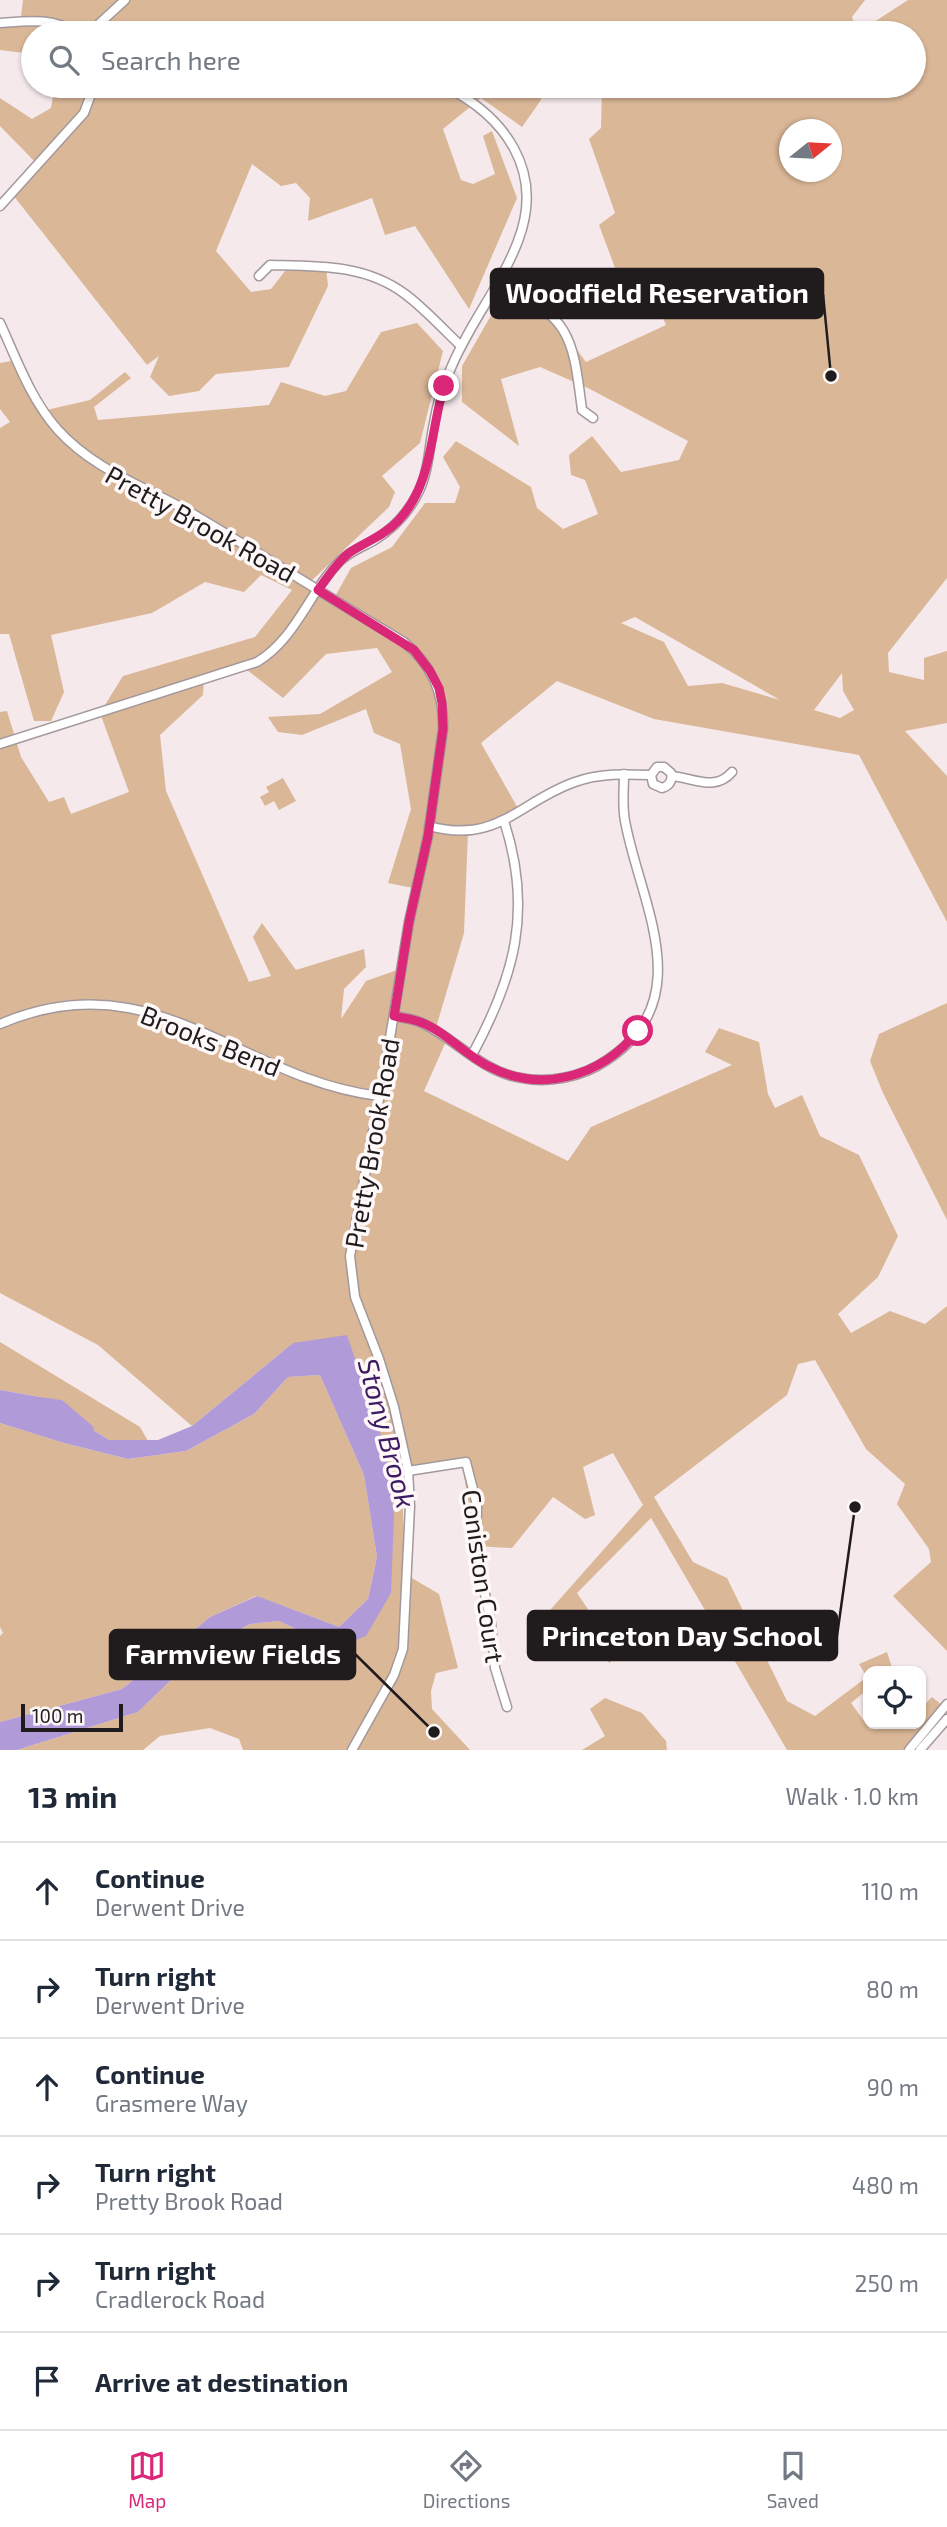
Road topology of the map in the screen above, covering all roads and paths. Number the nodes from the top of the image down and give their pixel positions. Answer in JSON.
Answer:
{"nodes":[{"id":1,"x":125,"y":0,"type":"edge"},
{"id":2,"x":102,"y":21,"type":"edge"},
{"id":3,"x":21,"y":22,"type":"edge"},
{"id":4,"x":0,"y":23,"type":"edge"},
{"id":5,"x":89,"y":98,"type":"edge"},
{"id":6,"x":466,"y":98,"type":"edge"},
{"id":7,"x":0,"y":206,"type":"edge"},
{"id":8,"x":259,"y":276,"type":"dead end"},
{"id":9,"x":499,"y":279,"type":"junction"},
{"id":10,"x":0,"y":323,"type":"edge"},
{"id":11,"x":461,"y":346,"type":"junction"},
{"id":12,"x":593,"y":418,"type":"dead end"},
{"id":13,"x":318,"y":590,"type":"junction"},
{"id":14,"x":0,"y":744,"type":"edge"},
{"id":15,"x":732,"y":772,"type":"dead end"},
{"id":16,"x":624,"y":774,"type":"junction"},
{"id":17,"x":651,"y":775,"type":"junction"},
{"id":18,"x":672,"y":776,"type":"junction"},
{"id":19,"x":504,"y":821,"type":"junction"},
{"id":20,"x":429,"y":826,"type":"junction"},
{"id":21,"x":394,"y":1016,"type":"junction"},
{"id":22,"x":0,"y":1024,"type":"edge"},
{"id":23,"x":472,"y":1055,"type":"junction"},
{"id":24,"x":380,"y":1096,"type":"junction"},
{"id":25,"x":408,"y":1471,"type":"junction"},
{"id":26,"x":947,"y":1704,"type":"edge"},
{"id":27,"x":506,"y":1707,"type":"dead end"},
{"id":28,"x":947,"y":1719,"type":"edge"},
{"id":29,"x":352,"y":1750,"type":"edge"},
{"id":30,"x":909,"y":1750,"type":"edge"},
{"id":31,"x":920,"y":1750,"type":"edge"}],
"edges":[{"from":1,"to":2,"type":"street"},
{"from":3,"to":4,"type":"street"},
{"from":5,"to":7,"type":"street"},
{"from":6,"to":9,"type":"street"},
{"from":8,"to":11,"type":"street"},
{"from":9,"to":11,"type":"street"},
{"from":9,"to":12,"type":"street"},
{"from":10,"to":13,"type":"street","name":"Pretty Brook Road"},
{"from":11,"to":13,"type":"street"},
{"from":13,"to":14,"type":"street"},
{"from":13,"to":20,"type":"street","name":"Pretty Brook Road"},
{"from":15,"to":18,"type":"street"},
{"from":16,"to":17,"type":"street"},
{"from":16,"to":19,"type":"street"},
{"from":16,"to":23,"type":"street"},
{"from":17,"to":18,"type":"street"},
{"from":17,"to":18,"type":"street"},
{"from":19,"to":20,"type":"street"},
{"from":19,"to":23,"type":"street"},
{"from":20,"to":21,"type":"street","name":"Pretty Brook Road"},
{"from":21,"to":23,"type":"street"},
{"from":21,"to":24,"type":"street","name":"Pretty Brook Road"},
{"from":22,"to":24,"type":"street","name":"Brooks Bend"},
{"from":24,"to":25,"type":"street","name":"Pretty Brook Road"},
{"from":25,"to":27,"type":"street","name":"Coniston Court"},
{"from":25,"to":29,"type":"street","name":"Pretty Brook Road"},
{"from":26,"to":30,"type":"street"},
{"from":28,"to":31,"type":"street"}]}
